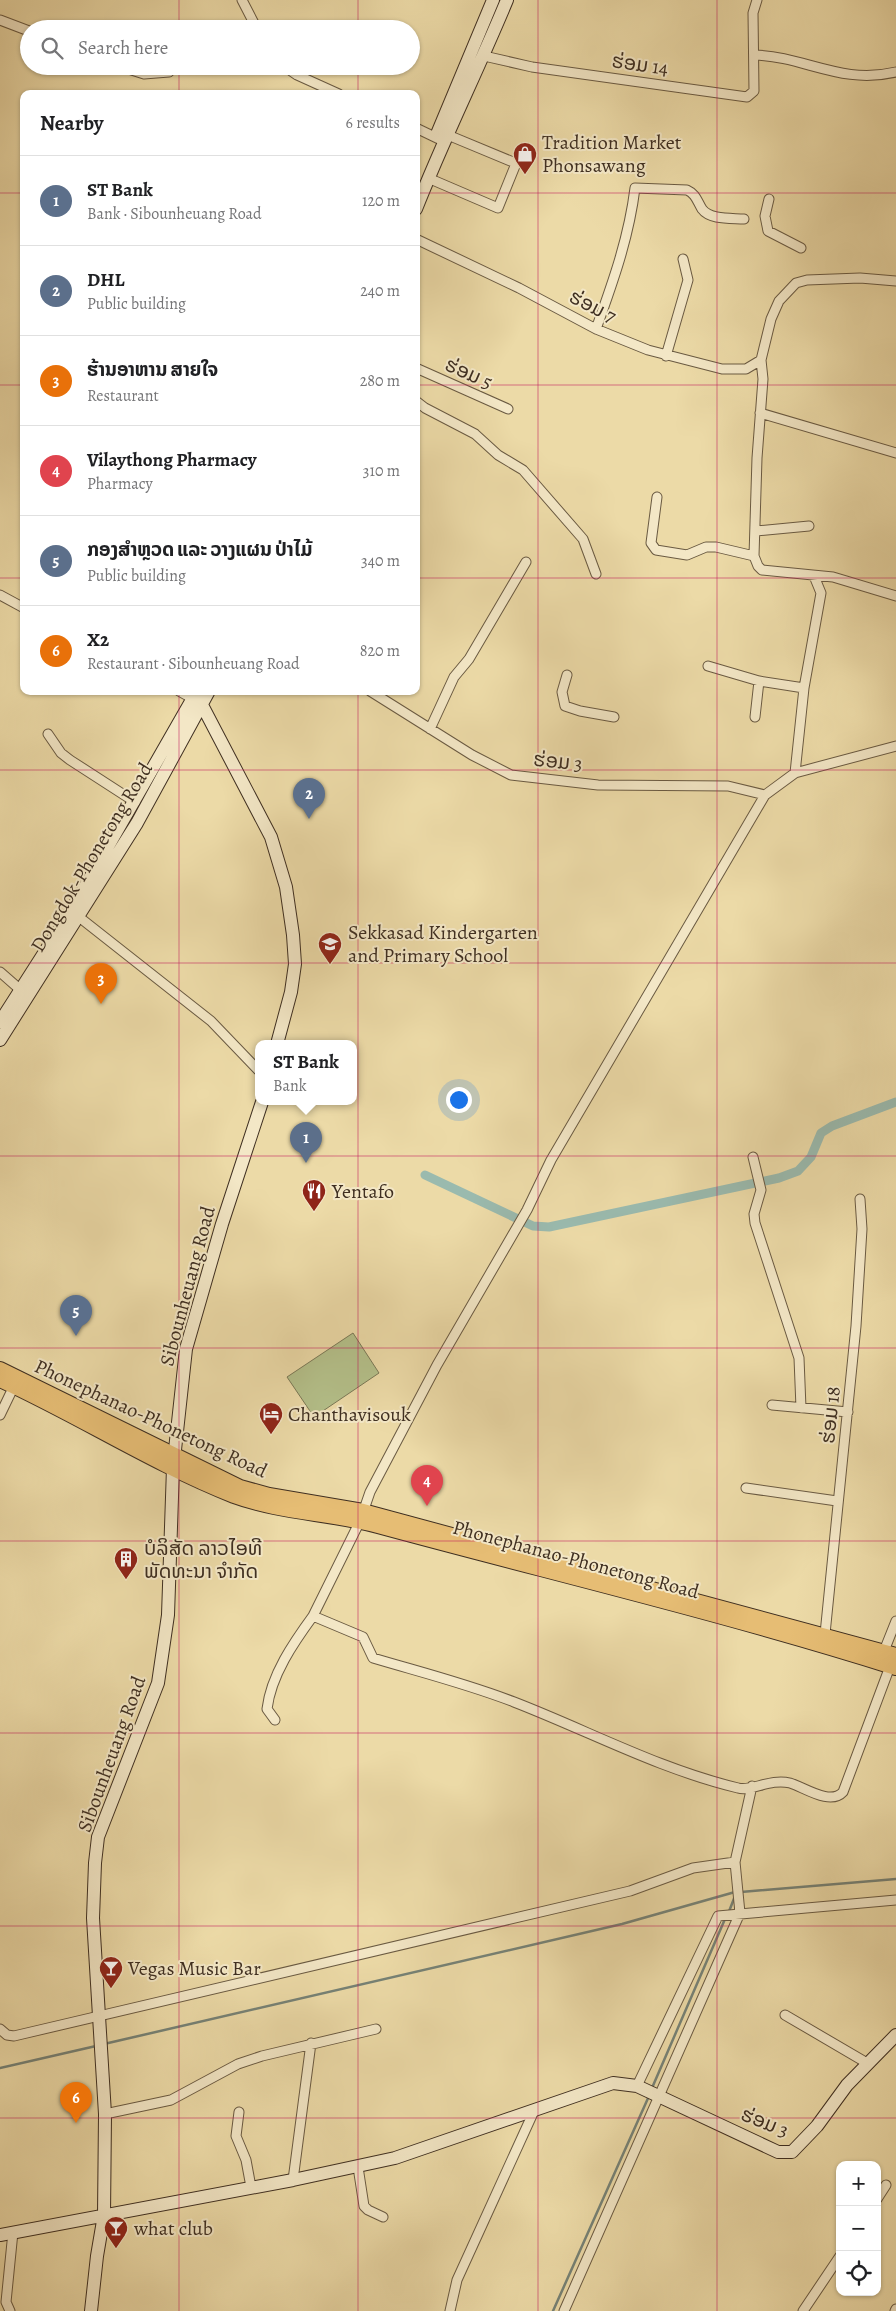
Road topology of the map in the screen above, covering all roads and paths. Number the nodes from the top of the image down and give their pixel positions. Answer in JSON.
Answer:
{"nodes":[{"id":1,"x":242,"y":0,"type":"edge"},
{"id":2,"x":493,"y":0,"type":"edge"},
{"id":3,"x":507,"y":0,"type":"edge"},
{"id":4,"x":757,"y":0,"type":"edge"},
{"id":5,"x":0,"y":20,"type":"edge"},
{"id":6,"x":253,"y":20,"type":"edge"},
{"id":7,"x":20,"y":28,"type":"edge"},
{"id":8,"x":755,"y":55,"type":"junction"},
{"id":9,"x":484,"y":56,"type":"junction"},
{"id":10,"x":896,"y":72,"type":"edge"},
{"id":11,"x":297,"y":75,"type":"edge"},
{"id":12,"x":330,"y":90,"type":"edge"},
{"id":13,"x":420,"y":129,"type":"edge"},
{"id":14,"x":441,"y":135,"type":"junction"},
{"id":15,"x":428,"y":178,"type":"junction"},
{"id":16,"x":420,"y":180,"type":"edge"},
{"id":17,"x":769,"y":198,"type":"dead end"},
{"id":18,"x":420,"y":199,"type":"edge"},
{"id":19,"x":744,"y":219,"type":"dead end"},
{"id":20,"x":420,"y":242,"type":"edge"},
{"id":21,"x":801,"y":248,"type":"dead end"},
{"id":22,"x":683,"y":259,"type":"dead end"},
{"id":23,"x":896,"y":281,"type":"edge"},
{"id":24,"x":596,"y":329,"type":"junction"},
{"id":25,"x":666,"y":356,"type":"junction"},
{"id":26,"x":761,"y":360,"type":"junction"},
{"id":27,"x":420,"y":370,"type":"edge"},
{"id":28,"x":420,"y":404,"type":"edge"},
{"id":29,"x":508,"y":409,"type":"dead end"},
{"id":30,"x":760,"y":413,"type":"junction"},
{"id":31,"x":896,"y":453,"type":"edge"},
{"id":32,"x":657,"y":497,"type":"dead end"},
{"id":33,"x":809,"y":526,"type":"dead end"},
{"id":34,"x":756,"y":531,"type":"junction"},
{"id":35,"x":754,"y":556,"type":"junction"},
{"id":36,"x":526,"y":562,"type":"dead end"},
{"id":37,"x":596,"y":574,"type":"dead end"},
{"id":38,"x":814,"y":576,"type":"junction"},
{"id":39,"x":0,"y":596,"type":"edge"},
{"id":40,"x":896,"y":596,"type":"edge"},
{"id":41,"x":20,"y":606,"type":"edge"},
{"id":42,"x":708,"y":666,"type":"dead end"},
{"id":43,"x":567,"y":675,"type":"dead end"},
{"id":44,"x":759,"y":681,"type":"junction"},
{"id":45,"x":804,"y":688,"type":"junction"},
{"id":46,"x":376,"y":695,"type":"edge"},
{"id":47,"x":198,"y":698,"type":"edge"},
{"id":48,"x":614,"y":717,"type":"dead end"},
{"id":49,"x":755,"y":717,"type":"dead end"},
{"id":50,"x":430,"y":730,"type":"junction"},
{"id":51,"x":48,"y":734,"type":"dead end"},
{"id":52,"x":896,"y":746,"type":"edge"},
{"id":53,"x":795,"y":773,"type":"junction"},
{"id":54,"x":765,"y":795,"type":"junction"},
{"id":55,"x":135,"y":802,"type":"junction"},
{"id":56,"x":79,"y":917,"type":"junction"},
{"id":57,"x":0,"y":972,"type":"edge"},
{"id":58,"x":24,"y":993,"type":"junction"},
{"id":59,"x":0,"y":1022,"type":"edge"},
{"id":60,"x":0,"y":1040,"type":"edge"},
{"id":61,"x":278,"y":1040,"type":"edge"},
{"id":62,"x":255,"y":1067,"type":"edge"},
{"id":63,"x":261,"y":1105,"type":"edge"},
{"id":64,"x":753,"y":1157,"type":"dead end"},
{"id":65,"x":860,"y":1199,"type":"dead end"},
{"id":66,"x":0,"y":1369,"type":"edge"},
{"id":67,"x":0,"y":1380,"type":"edge"},
{"id":68,"x":14,"y":1386,"type":"junction"},
{"id":69,"x":30,"y":1388,"type":"junction"},
{"id":70,"x":772,"y":1405,"type":"dead end"},
{"id":71,"x":801,"y":1408,"type":"junction"},
{"id":72,"x":848,"y":1412,"type":"junction"},
{"id":73,"x":0,"y":1415,"type":"edge"},
{"id":74,"x":174,"y":1461,"type":"junction"},
{"id":75,"x":746,"y":1488,"type":"dead end"},
{"id":76,"x":837,"y":1501,"type":"junction"},
{"id":77,"x":361,"y":1516,"type":"junction"},
{"id":78,"x":314,"y":1616,"type":"junction"},
{"id":79,"x":896,"y":1621,"type":"edge"},
{"id":80,"x":825,"y":1634,"type":"junction"},
{"id":81,"x":892,"y":1659,"type":"edge"},
{"id":82,"x":275,"y":1720,"type":"dead end"},
{"id":83,"x":752,"y":1786,"type":"junction"},
{"id":84,"x":736,"y":1865,"type":"junction"},
{"id":85,"x":896,"y":1900,"type":"edge"},
{"id":86,"x":738,"y":1911,"type":"junction"},
{"id":87,"x":785,"y":2015,"type":"dead end"},
{"id":88,"x":99,"y":2019,"type":"junction"},
{"id":89,"x":0,"y":2029,"type":"edge"},
{"id":90,"x":376,"y":2029,"type":"dead end"},
{"id":91,"x":896,"y":2035,"type":"edge"},
{"id":92,"x":312,"y":2043,"type":"junction"},
{"id":93,"x":867,"y":2063,"type":"junction"},
{"id":94,"x":638,"y":2086,"type":"junction"},
{"id":95,"x":659,"y":2095,"type":"junction"},
{"id":96,"x":534,"y":2111,"type":"junction"},
{"id":97,"x":239,"y":2112,"type":"dead end"},
{"id":98,"x":105,"y":2114,"type":"junction"},
{"id":99,"x":358,"y":2168,"type":"junction"},
{"id":100,"x":293,"y":2180,"type":"junction"},
{"id":101,"x":886,"y":2185,"type":"dead end"},
{"id":102,"x":251,"y":2187,"type":"junction"},
{"id":103,"x":881,"y":2193,"type":"edge"},
{"id":104,"x":104,"y":2215,"type":"junction"},
{"id":105,"x":383,"y":2217,"type":"dead end"},
{"id":106,"x":13,"y":2232,"type":"junction"},
{"id":107,"x":0,"y":2235,"type":"edge"},
{"id":108,"x":836,"y":2262,"type":"edge"},
{"id":109,"x":10,"y":2311,"type":"edge"},
{"id":110,"x":91,"y":2311,"type":"edge"},
{"id":111,"x":450,"y":2311,"type":"edge"},
{"id":112,"x":564,"y":2311,"type":"edge"},
{"id":113,"x":804,"y":2311,"type":"edge"}],
"edges":[{"from":1,"to":6,"type":"street"},
{"from":2,"to":14,"type":"street"},
{"from":3,"to":9,"type":"street"},
{"from":4,"to":8,"type":"street"},
{"from":5,"to":7,"type":"street"},
{"from":8,"to":9,"type":"street","name":"ຮ່ອມ 14"},
{"from":8,"to":10,"type":"street"},
{"from":9,"to":14,"type":"street"},
{"from":11,"to":12,"type":"street"},
{"from":13,"to":14,"type":"street"},
{"from":14,"to":15,"type":"street"},
{"from":14,"to":15,"type":"street"},
{"from":14,"to":16,"type":"street"},
{"from":15,"to":18,"type":"street"},
{"from":17,"to":21,"type":"street"},
{"from":19,"to":24,"type":"street"},
{"from":20,"to":24,"type":"street","name":"ຮ່ອມ 7"},
{"from":22,"to":25,"type":"street"},
{"from":23,"to":26,"type":"street"},
{"from":24,"to":25,"type":"street","name":"ຮ່ອມ 7"},
{"from":25,"to":26,"type":"street","name":"ຮ່ອມ 7"},
{"from":26,"to":30,"type":"street"},
{"from":27,"to":29,"type":"street","name":"ຮ່ອມ 5"},
{"from":28,"to":37,"type":"street"},
{"from":30,"to":31,"type":"street"},
{"from":30,"to":34,"type":"street"},
{"from":32,"to":35,"type":"street"},
{"from":33,"to":34,"type":"street"},
{"from":34,"to":35,"type":"street"},
{"from":35,"to":38,"type":"street"},
{"from":36,"to":50,"type":"street"},
{"from":38,"to":40,"type":"street"},
{"from":38,"to":45,"type":"street"},
{"from":39,"to":41,"type":"street"},
{"from":42,"to":44,"type":"street"},
{"from":43,"to":48,"type":"street"},
{"from":44,"to":45,"type":"street"},
{"from":44,"to":49,"type":"street"},
{"from":45,"to":53,"type":"street"},
{"from":46,"to":50,"type":"street","name":"ຮ່ອມ 3"},
{"from":47,"to":55,"type":"street","name":"Dongdok-Phonetong Road"},
{"from":47,"to":56,"type":"street","name":"Dongdok-Phonetong Road"},
{"from":47,"to":61,"type":"street"},
{"from":50,"to":54,"type":"street","name":"ຮ່ອມ 3"},
{"from":51,"to":55,"type":"street"},
{"from":52,"to":53,"type":"street"},
{"from":53,"to":54,"type":"street"},
{"from":54,"to":77,"type":"street"},
{"from":55,"to":58,"type":"street","name":"Dongdok-Phonetong Road"},
{"from":56,"to":58,"type":"street","name":"Dongdok-Phonetong Road"},
{"from":56,"to":62,"type":"street"},
{"from":57,"to":58,"type":"street"},
{"from":58,"to":59,"type":"street","name":"Dongdok-Phonetong Road"},
{"from":58,"to":60,"type":"street","name":"Dongdok-Phonetong Road"},
{"from":63,"to":74,"type":"street","name":"Sibounheuang Road"},
{"from":64,"to":71,"type":"street"},
{"from":65,"to":72,"type":"street","name":"ຮ່ອມ 18"},
{"from":66,"to":69,"type":"main road","name":"Phonephanao-Phonetong Road"},
{"from":67,"to":68,"type":"main road","name":"Phonephanao-Phonetong Road"},
{"from":68,"to":69,"type":"main road","name":"Phonephanao-Phonetong Road"},
{"from":68,"to":73,"type":"street"},
{"from":69,"to":74,"type":"main road","name":"Phonephanao-Phonetong Road"},
{"from":70,"to":71,"type":"street"},
{"from":71,"to":72,"type":"street"},
{"from":72,"to":76,"type":"street","name":"ຮ່ອມ 18"},
{"from":74,"to":77,"type":"main road","name":"Phonephanao-Phonetong Road"},
{"from":74,"to":88,"type":"street","name":"Sibounheuang Road"},
{"from":75,"to":76,"type":"street"},
{"from":76,"to":80,"type":"street","name":"ຮ່ອມ 18"},
{"from":77,"to":78,"type":"street"},
{"from":77,"to":80,"type":"main road","name":"Phonephanao-Phonetong Road"},
{"from":77,"to":81,"type":"main road","name":"Phonephanao-Phonetong Road"},
{"from":78,"to":82,"type":"street"},
{"from":78,"to":83,"type":"street"},
{"from":79,"to":81,"type":"street"},
{"from":80,"to":81,"type":"main road","name":"Phonephanao-Phonetong Road"},
{"from":81,"to":83,"type":"street"},
{"from":83,"to":84,"type":"street"},
{"from":84,"to":86,"type":"street"},
{"from":84,"to":88,"type":"street"},
{"from":85,"to":86,"type":"street"},
{"from":86,"to":94,"type":"street"},
{"from":86,"to":95,"type":"street"},
{"from":87,"to":93,"type":"street"},
{"from":88,"to":89,"type":"street"},
{"from":88,"to":98,"type":"street","name":"Sibounheuang Road"},
{"from":90,"to":92,"type":"street"},
{"from":91,"to":93,"type":"street","name":"ຮ່ອມ 3"},
{"from":92,"to":98,"type":"street"},
{"from":92,"to":100,"type":"street"},
{"from":93,"to":95,"type":"street","name":"ຮ່ອມ 3"},
{"from":94,"to":95,"type":"street","name":"ຮ່ອມ 3"},
{"from":94,"to":96,"type":"street","name":"ຮ່ອມ 3"},
{"from":95,"to":112,"type":"street"},
{"from":96,"to":99,"type":"street","name":"ຮ່ອມ 3"},
{"from":96,"to":111,"type":"street"},
{"from":97,"to":102,"type":"street"},
{"from":98,"to":104,"type":"street","name":"Sibounheuang Road"},
{"from":99,"to":100,"type":"street","name":"ຮ່ອມ 3"},
{"from":99,"to":105,"type":"street"},
{"from":100,"to":102,"type":"street","name":"ຮ່ອມ 3"},
{"from":101,"to":103,"type":"street"},
{"from":102,"to":104,"type":"street","name":"ຮ່ອມ 3"},
{"from":104,"to":106,"type":"street","name":"ຮ່ອມ 3"},
{"from":104,"to":110,"type":"street","name":"Sibounheuang Road"},
{"from":106,"to":107,"type":"street","name":"ຮ່ອມ 3"},
{"from":106,"to":109,"type":"street"},
{"from":108,"to":113,"type":"street"}]}
